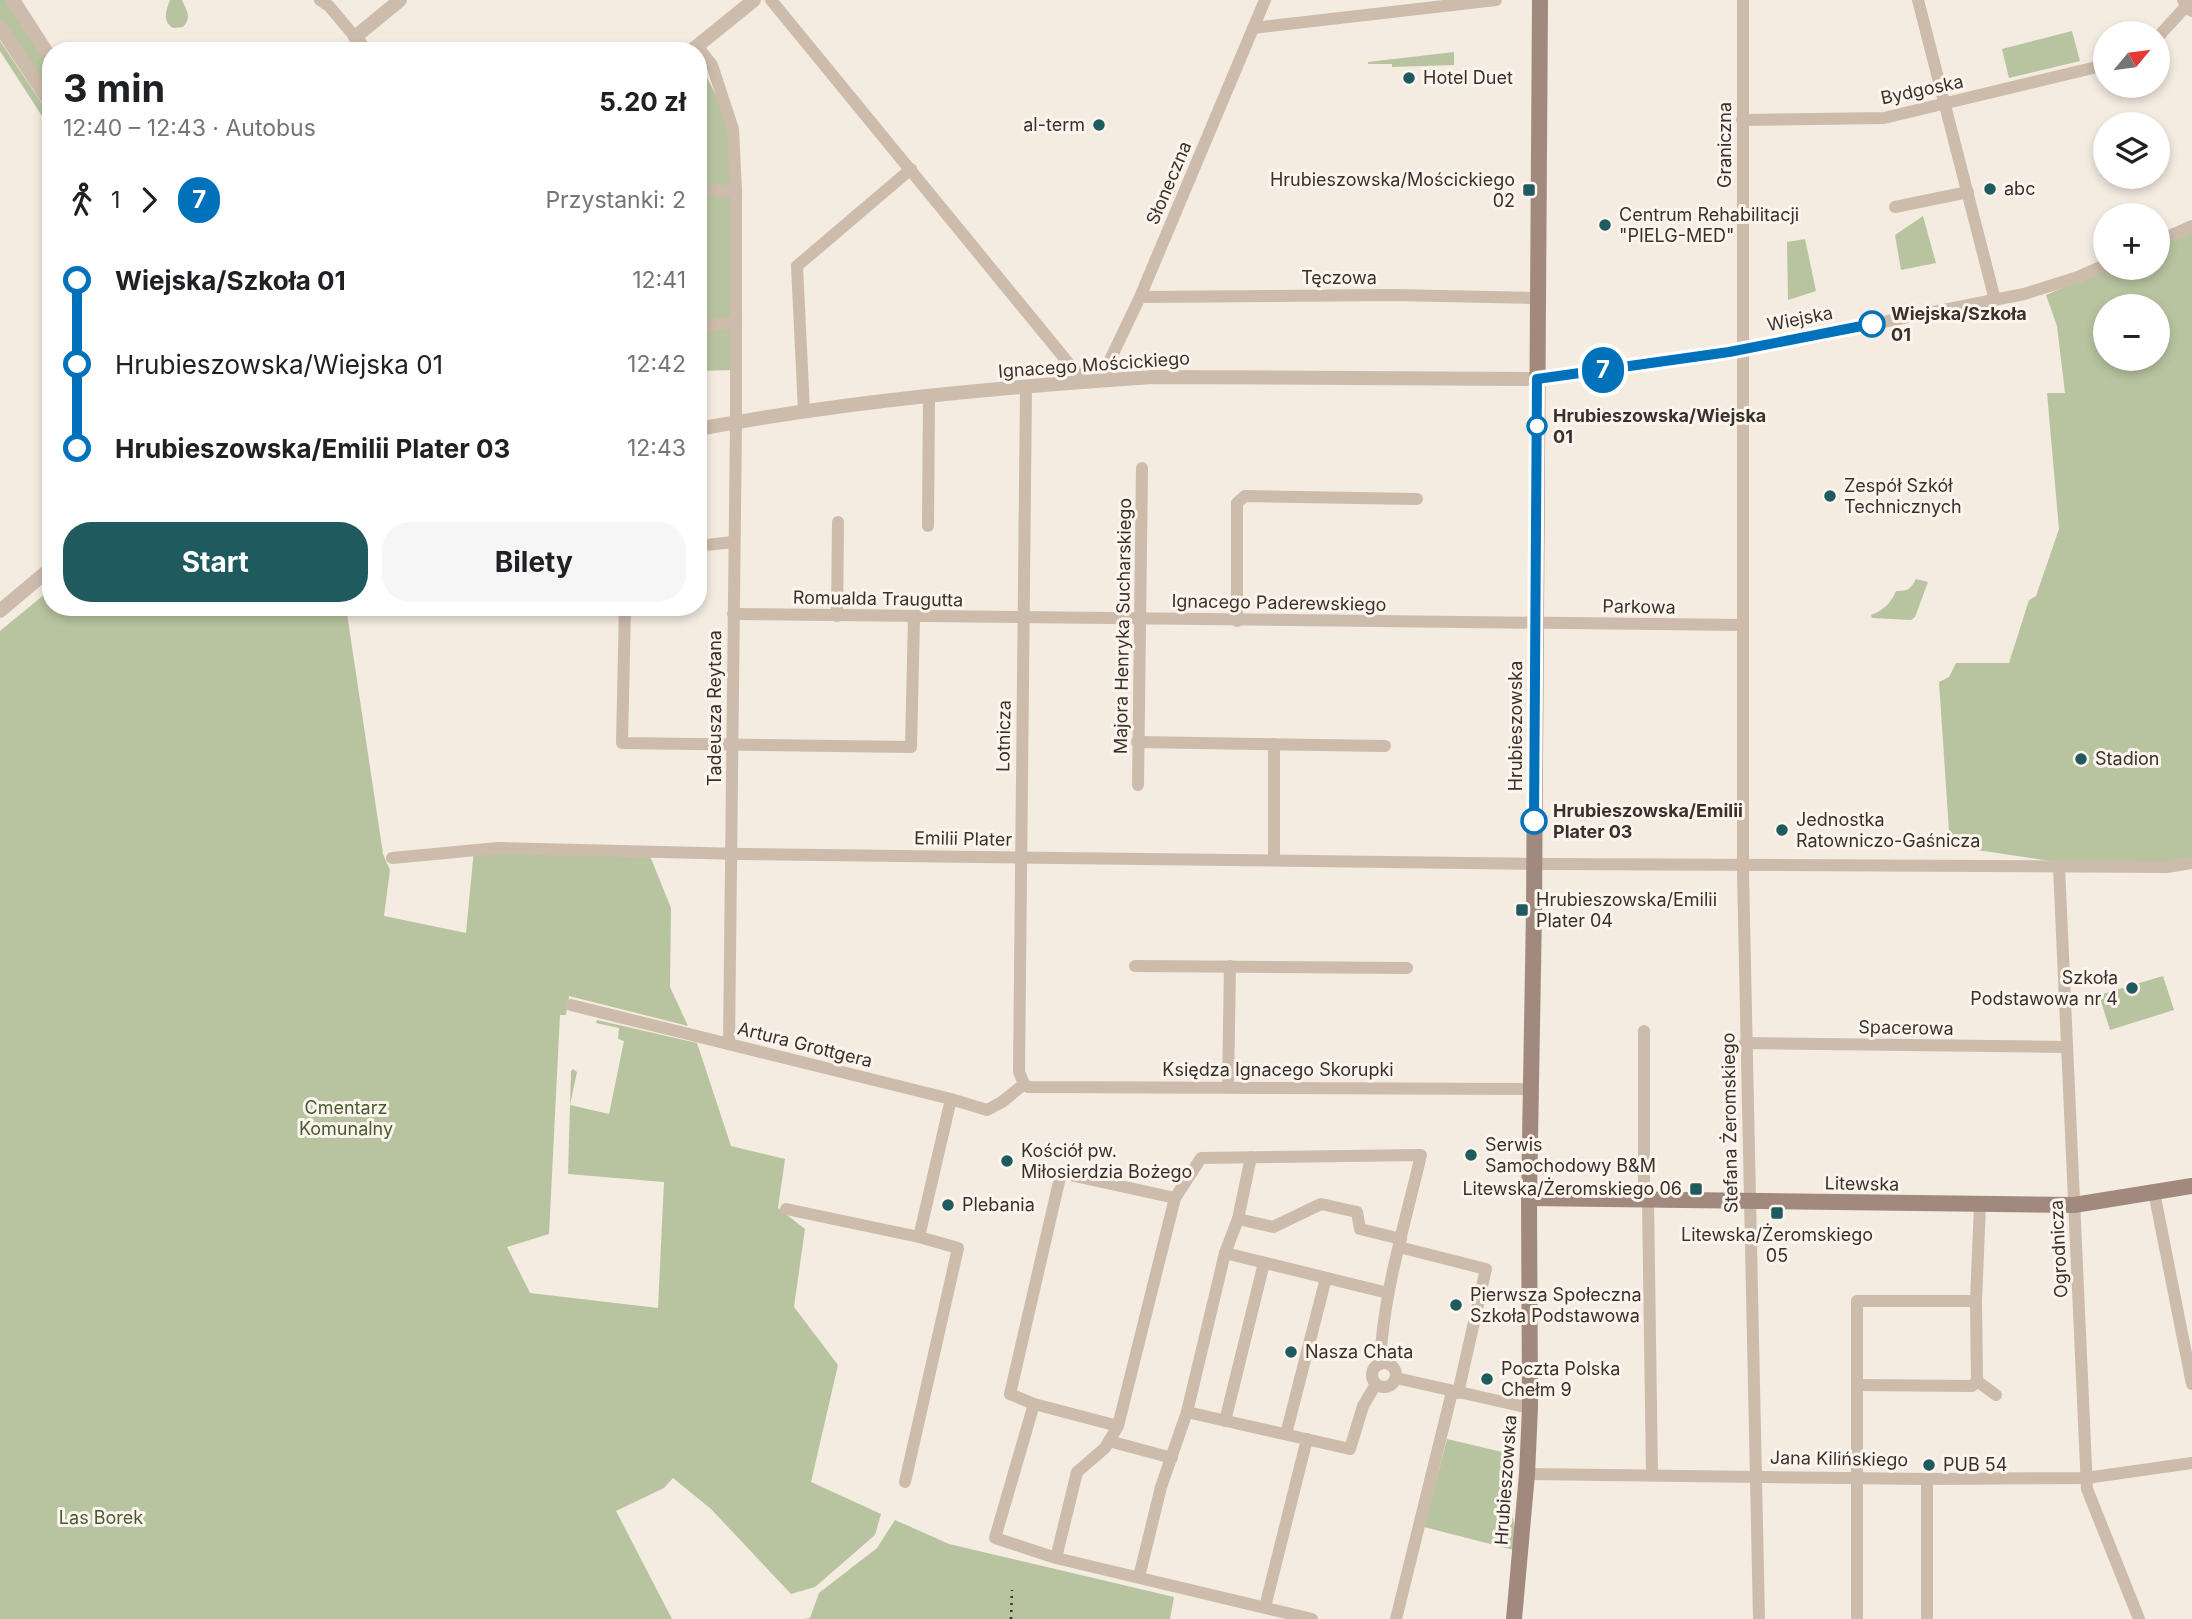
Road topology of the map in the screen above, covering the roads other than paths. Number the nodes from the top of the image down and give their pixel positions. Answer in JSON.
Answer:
{"nodes":[{"id":1,"x":13,"y":0,"type":"edge"},
{"id":2,"x":320,"y":0,"type":"edge"},
{"id":3,"x":400,"y":0,"type":"edge"},
{"id":4,"x":753,"y":0,"type":"edge"},
{"id":5,"x":771,"y":0,"type":"edge"},
{"id":6,"x":1265,"y":0,"type":"edge"},
{"id":7,"x":1496,"y":0,"type":"edge"},
{"id":8,"x":1540,"y":0,"type":"edge"},
{"id":9,"x":1743,"y":0,"type":"edge"},
{"id":10,"x":1918,"y":0,"type":"edge"},
{"id":11,"x":2188,"y":3,"type":"edge"},
{"id":12,"x":2170,"y":23,"type":"edge"},
{"id":13,"x":0,"y":27,"type":"edge"},
{"id":14,"x":1253,"y":28,"type":"junction"},
{"id":15,"x":355,"y":37,"type":"junction"},
{"id":16,"x":359,"y":42,"type":"edge"},
{"id":17,"x":701,"y":42,"type":"edge"},
{"id":18,"x":42,"y":46,"type":"edge"},
{"id":19,"x":707,"y":60,"type":"edge"},
{"id":20,"x":2093,"y":68,"type":"edge"},
{"id":21,"x":42,"y":90,"type":"edge"},
{"id":22,"x":1945,"y":104,"type":"junction"},
{"id":23,"x":1742,"y":120,"type":"junction"},
{"id":24,"x":911,"y":169,"type":"junction"},
{"id":25,"x":707,"y":190,"type":"edge"},
{"id":26,"x":736,"y":191,"type":"junction"},
{"id":27,"x":1968,"y":192,"type":"junction"},
{"id":28,"x":1895,"y":207,"type":"dead end"},
{"id":29,"x":2192,"y":226,"type":"edge"},
{"id":30,"x":2170,"y":236,"type":"edge"},
{"id":31,"x":2093,"y":270,"type":"edge"},
{"id":32,"x":1140,"y":297,"type":"junction"},
{"id":33,"x":1538,"y":298,"type":"junction"},
{"id":34,"x":1995,"y":300,"type":"junction"},
{"id":35,"x":735,"y":322,"type":"junction"},
{"id":36,"x":707,"y":326,"type":"edge"},
{"id":37,"x":1742,"y":350,"type":"junction"},
{"id":38,"x":1537,"y":379,"type":"junction"},
{"id":39,"x":1110,"y":380,"type":"junction"},
{"id":40,"x":1084,"y":382,"type":"junction"},
{"id":41,"x":1026,"y":387,"type":"junction"},
{"id":42,"x":929,"y":396,"type":"junction"},
{"id":43,"x":804,"y":411,"type":"junction"},
{"id":44,"x":736,"y":422,"type":"junction"},
{"id":45,"x":707,"y":427,"type":"edge"},
{"id":46,"x":1142,"y":468,"type":"dead end"},
{"id":47,"x":1417,"y":499,"type":"dead end"},
{"id":48,"x":838,"y":522,"type":"dead end"},
{"id":49,"x":928,"y":526,"type":"dead end"},
{"id":50,"x":733,"y":542,"type":"junction"},
{"id":51,"x":707,"y":545,"type":"edge"},
{"id":52,"x":42,"y":576,"type":"edge"},
{"id":53,"x":0,"y":611,"type":"edge"},
{"id":54,"x":733,"y":614,"type":"junction"},
{"id":55,"x":625,"y":616,"type":"edge"},
{"id":56,"x":837,"y":616,"type":"junction"},
{"id":57,"x":914,"y":617,"type":"junction"},
{"id":58,"x":1023,"y":618,"type":"junction"},
{"id":59,"x":1139,"y":619,"type":"junction"},
{"id":60,"x":1237,"y":621,"type":"junction"},
{"id":61,"x":1535,"y":623,"type":"junction"},
{"id":62,"x":1743,"y":625,"type":"junction"},
{"id":63,"x":1137,"y":742,"type":"junction"},
{"id":64,"x":1274,"y":744,"type":"junction"},
{"id":65,"x":732,"y":746,"type":"junction"},
{"id":66,"x":1385,"y":746,"type":"dead end"},
{"id":67,"x":1138,"y":785,"type":"dead end"},
{"id":68,"x":731,"y":853,"type":"junction"},
{"id":69,"x":1021,"y":857,"type":"junction"},
{"id":70,"x":391,"y":858,"type":"dead end"},
{"id":71,"x":1274,"y":859,"type":"junction"},
{"id":72,"x":1534,"y":863,"type":"junction"},
{"id":73,"x":2192,"y":863,"type":"edge"},
{"id":74,"x":1743,"y":865,"type":"junction"},
{"id":75,"x":2060,"y":867,"type":"junction"},
{"id":76,"x":1135,"y":966,"type":"dead end"},
{"id":77,"x":1230,"y":966,"type":"junction"},
{"id":78,"x":1407,"y":968,"type":"dead end"},
{"id":79,"x":571,"y":1005,"type":"dead end"},
{"id":80,"x":1644,"y":1031,"type":"dead end"},
{"id":81,"x":1745,"y":1043,"type":"junction"},
{"id":82,"x":729,"y":1044,"type":"junction"},
{"id":83,"x":2067,"y":1047,"type":"junction"},
{"id":84,"x":1024,"y":1084,"type":"junction"},
{"id":85,"x":1228,"y":1087,"type":"junction"},
{"id":86,"x":1532,"y":1089,"type":"junction"},
{"id":87,"x":951,"y":1099,"type":"junction"},
{"id":88,"x":1251,"y":1157,"type":"junction"},
{"id":89,"x":2192,"y":1186,"type":"edge"},
{"id":90,"x":2154,"y":1192,"type":"junction"},
{"id":91,"x":1175,"y":1198,"type":"junction"},
{"id":92,"x":1529,"y":1198,"type":"junction"},
{"id":93,"x":1646,"y":1201,"type":"junction"},
{"id":94,"x":1749,"y":1202,"type":"junction"},
{"id":95,"x":1979,"y":1204,"type":"junction"},
{"id":96,"x":2074,"y":1205,"type":"junction"},
{"id":97,"x":786,"y":1209,"type":"dead end"},
{"id":98,"x":1238,"y":1219,"type":"junction"},
{"id":99,"x":919,"y":1237,"type":"junction"},
{"id":100,"x":1400,"y":1243,"type":"junction"},
{"id":101,"x":1225,"y":1253,"type":"junction"},
{"id":102,"x":1264,"y":1263,"type":"junction"},
{"id":103,"x":1326,"y":1278,"type":"junction"},
{"id":104,"x":1388,"y":1293,"type":"junction"},
{"id":105,"x":1976,"y":1301,"type":"junction"},
{"id":106,"x":1380,"y":1364,"type":"junction"},
{"id":107,"x":1396,"y":1377,"type":"junction"},
{"id":108,"x":1977,"y":1381,"type":"junction"},
{"id":109,"x":1376,"y":1384,"type":"junction"},
{"id":110,"x":2192,"y":1384,"type":"edge"},
{"id":111,"x":1857,"y":1385,"type":"junction"},
{"id":112,"x":1455,"y":1392,"type":"junction"},
{"id":113,"x":1996,"y":1395,"type":"dead end"},
{"id":114,"x":1034,"y":1404,"type":"junction"},
{"id":115,"x":1530,"y":1408,"type":"junction"},
{"id":116,"x":1186,"y":1412,"type":"junction"},
{"id":117,"x":1225,"y":1421,"type":"junction"},
{"id":118,"x":1118,"y":1426,"type":"junction"},
{"id":119,"x":1286,"y":1434,"type":"junction"},
{"id":120,"x":1307,"y":1439,"type":"junction"},
{"id":121,"x":1109,"y":1441,"type":"junction"},
{"id":122,"x":1172,"y":1458,"type":"junction"},
{"id":123,"x":2192,"y":1463,"type":"edge"},
{"id":124,"x":1527,"y":1474,"type":"junction"},
{"id":125,"x":1651,"y":1475,"type":"junction"},
{"id":126,"x":1757,"y":1475,"type":"junction"},
{"id":127,"x":1856,"y":1477,"type":"junction"},
{"id":128,"x":2086,"y":1478,"type":"junction"},
{"id":129,"x":1927,"y":1479,"type":"junction"},
{"id":130,"x":905,"y":1482,"type":"dead end"},
{"id":131,"x":1056,"y":1558,"type":"junction"},
{"id":132,"x":1139,"y":1577,"type":"junction"},
{"id":133,"x":1265,"y":1607,"type":"junction"},
{"id":134,"x":1312,"y":1619,"type":"edge"},
{"id":135,"x":1395,"y":1619,"type":"edge"},
{"id":136,"x":1514,"y":1619,"type":"edge"},
{"id":137,"x":1759,"y":1619,"type":"edge"},
{"id":138,"x":1857,"y":1619,"type":"edge"},
{"id":139,"x":1927,"y":1619,"type":"edge"},
{"id":140,"x":2140,"y":1619,"type":"edge"}],
"edges":[{"from":1,"to":18,"type":"street"},
{"from":2,"to":15,"type":"street"},
{"from":3,"to":15,"type":"street"},
{"from":4,"to":17,"type":"street"},
{"from":5,"to":24,"type":"street"},
{"from":6,"to":14,"type":"street","name":"Słoneczna"},
{"from":7,"to":14,"type":"street"},
{"from":8,"to":33,"type":"main road","name":"Hrubieszowska"},
{"from":9,"to":23,"type":"street","name":"Graniczna"},
{"from":10,"to":22,"type":"street"},
{"from":11,"to":12,"type":"street"},
{"from":13,"to":21,"type":"street"},
{"from":14,"to":32,"type":"street","name":"Słoneczna"},
{"from":15,"to":16,"type":"street"},
{"from":19,"to":26,"type":"street","name":"Tadeusza Reytana"},
{"from":20,"to":22,"type":"street","name":"Bydgoska"},
{"from":22,"to":23,"type":"street","name":"Bydgoska"},
{"from":22,"to":27,"type":"street"},
{"from":23,"to":37,"type":"street","name":"Graniczna"},
{"from":24,"to":40,"type":"street"},
{"from":24,"to":43,"type":"street"},
{"from":25,"to":26,"type":"street"},
{"from":26,"to":35,"type":"street","name":"Tadeusza Reytana"},
{"from":27,"to":28,"type":"street"},
{"from":27,"to":34,"type":"street"},
{"from":29,"to":30,"type":"street"},
{"from":31,"to":34,"type":"street","name":"Wiejska"},
{"from":32,"to":33,"type":"street","name":"Tęczowa"},
{"from":32,"to":39,"type":"street","name":"Słoneczna"},
{"from":33,"to":38,"type":"main road","name":"Hrubieszowska"},
{"from":34,"to":37,"type":"street","name":"Wiejska"},
{"from":35,"to":36,"type":"street"},
{"from":35,"to":44,"type":"street","name":"Tadeusza Reytana"},
{"from":37,"to":38,"type":"street","name":"Wiejska"},
{"from":37,"to":62,"type":"street","name":"Graniczna"},
{"from":38,"to":39,"type":"street","name":"Ignacego Mościckiego"},
{"from":38,"to":61,"type":"main road","name":"Hrubieszowska"},
{"from":39,"to":40,"type":"street","name":"Ignacego Mościckiego"},
{"from":40,"to":41,"type":"street","name":"Ignacego Mościckiego"},
{"from":41,"to":42,"type":"street","name":"Ignacego Mościckiego"},
{"from":41,"to":58,"type":"street","name":"Lotnicza"},
{"from":42,"to":43,"type":"street","name":"Ignacego Mościckiego"},
{"from":42,"to":49,"type":"street"},
{"from":43,"to":44,"type":"street","name":"Ignacego Mościckiego"},
{"from":44,"to":45,"type":"street","name":"Ignacego Mościckiego"},
{"from":44,"to":50,"type":"street","name":"Tadeusza Reytana"},
{"from":46,"to":59,"type":"street","name":"Majora Henryka Sucharskiego"},
{"from":47,"to":60,"type":"street"},
{"from":48,"to":56,"type":"street"},
{"from":50,"to":51,"type":"street"},
{"from":50,"to":54,"type":"street","name":"Tadeusza Reytana"},
{"from":52,"to":53,"type":"street"},
{"from":54,"to":56,"type":"street","name":"Romualda Traugutta"},
{"from":54,"to":65,"type":"street","name":"Tadeusza Reytana"},
{"from":55,"to":65,"type":"street"},
{"from":56,"to":57,"type":"street","name":"Romualda Traugutta"},
{"from":57,"to":58,"type":"street","name":"Romualda Traugutta"},
{"from":57,"to":65,"type":"street"},
{"from":58,"to":59,"type":"street","name":"Ignacego Paderewskiego"},
{"from":58,"to":69,"type":"street","name":"Lotnicza"},
{"from":59,"to":60,"type":"street","name":"Ignacego Paderewskiego"},
{"from":59,"to":63,"type":"street","name":"Majora Henryka Sucharskiego"},
{"from":60,"to":61,"type":"street","name":"Ignacego Paderewskiego"},
{"from":61,"to":62,"type":"street","name":"Parkowa"},
{"from":61,"to":72,"type":"main road","name":"Hrubieszowska"},
{"from":62,"to":74,"type":"street","name":"Stefana Żeromskiego"},
{"from":63,"to":64,"type":"street"},
{"from":63,"to":67,"type":"street","name":"Majora Henryka Sucharskiego"},
{"from":64,"to":66,"type":"street"},
{"from":64,"to":71,"type":"street"},
{"from":65,"to":68,"type":"street","name":"Tadeusza Reytana"},
{"from":68,"to":69,"type":"street","name":"Emilii Plater"},
{"from":68,"to":70,"type":"street","name":"Emilii Plater"},
{"from":68,"to":82,"type":"street","name":"Tadeusza Reytana"},
{"from":69,"to":71,"type":"street","name":"Emilii Plater"},
{"from":69,"to":84,"type":"street","name":"Lotnicza"},
{"from":71,"to":72,"type":"street","name":"Emilii Plater"},
{"from":72,"to":74,"type":"street","name":"Emilii Plater"},
{"from":72,"to":86,"type":"main road","name":"Hrubieszowska"},
{"from":73,"to":75,"type":"street","name":"Emilii Plater"},
{"from":74,"to":75,"type":"street","name":"Emilii Plater"},
{"from":74,"to":81,"type":"street","name":"Stefana Żeromskiego"},
{"from":75,"to":83,"type":"street","name":"Ogrodnicza"},
{"from":76,"to":77,"type":"street"},
{"from":77,"to":78,"type":"street"},
{"from":77,"to":85,"type":"street"},
{"from":79,"to":82,"type":"street","name":"Artura Grottgera"},
{"from":80,"to":93,"type":"street"},
{"from":81,"to":83,"type":"street","name":"Spacerowa"},
{"from":81,"to":94,"type":"street","name":"Stefana Żeromskiego"},
{"from":82,"to":87,"type":"street","name":"Artura Grottgera"},
{"from":83,"to":96,"type":"street","name":"Ogrodnicza"},
{"from":84,"to":85,"type":"street","name":"Księdza Ignacego Skorupki"},
{"from":84,"to":87,"type":"street","name":"Artura Grottgera"},
{"from":85,"to":86,"type":"street","name":"Księdza Ignacego Skorupki"},
{"from":86,"to":92,"type":"main road","name":"Hrubieszowska"},
{"from":87,"to":99,"type":"street"},
{"from":88,"to":91,"type":"street"},
{"from":88,"to":98,"type":"street"},
{"from":88,"to":100,"type":"street"},
{"from":89,"to":90,"type":"main road","name":"Litewska"},
{"from":90,"to":96,"type":"main road","name":"Litewska"},
{"from":90,"to":110,"type":"street"},
{"from":91,"to":114,"type":"street"},
{"from":91,"to":118,"type":"street"},
{"from":92,"to":93,"type":"main road","name":"Litewska"},
{"from":92,"to":115,"type":"main road","name":"Hrubieszowska"},
{"from":93,"to":94,"type":"main road","name":"Litewska"},
{"from":93,"to":125,"type":"street"},
{"from":94,"to":95,"type":"main road","name":"Litewska"},
{"from":94,"to":126,"type":"street","name":"Stefana Żeromskiego"},
{"from":95,"to":96,"type":"main road","name":"Litewska"},
{"from":95,"to":105,"type":"street"},
{"from":96,"to":128,"type":"street","name":"Ogrodnicza"},
{"from":97,"to":99,"type":"street"},
{"from":98,"to":100,"type":"street"},
{"from":98,"to":101,"type":"street"},
{"from":99,"to":130,"type":"street"},
{"from":100,"to":104,"type":"street"},
{"from":100,"to":112,"type":"street"},
{"from":101,"to":102,"type":"street"},
{"from":101,"to":116,"type":"street"},
{"from":102,"to":103,"type":"street"},
{"from":102,"to":117,"type":"street"},
{"from":103,"to":104,"type":"street"},
{"from":103,"to":119,"type":"street"},
{"from":104,"to":106,"type":"street"},
{"from":105,"to":108,"type":"street"},
{"from":105,"to":111,"type":"street"},
{"from":106,"to":107,"type":"street"},
{"from":106,"to":109,"type":"street"},
{"from":107,"to":109,"type":"street"},
{"from":107,"to":112,"type":"street"},
{"from":108,"to":111,"type":"street"},
{"from":108,"to":113,"type":"street"},
{"from":109,"to":120,"type":"street"},
{"from":111,"to":127,"type":"street"},
{"from":112,"to":115,"type":"street"},
{"from":112,"to":135,"type":"street"},
{"from":114,"to":118,"type":"street"},
{"from":114,"to":131,"type":"street"},
{"from":115,"to":124,"type":"main road","name":"Hrubieszowska"},
{"from":116,"to":117,"type":"street"},
{"from":116,"to":122,"type":"street"},
{"from":117,"to":119,"type":"street"},
{"from":118,"to":121,"type":"street"},
{"from":119,"to":120,"type":"street"},
{"from":120,"to":133,"type":"street"},
{"from":121,"to":122,"type":"street"},
{"from":121,"to":131,"type":"street"},
{"from":122,"to":132,"type":"street"},
{"from":123,"to":128,"type":"street","name":"Jana Kilińskiego"},
{"from":124,"to":125,"type":"street","name":"Jana Kilińskiego"},
{"from":124,"to":136,"type":"main road","name":"Hrubieszowska"},
{"from":125,"to":126,"type":"street","name":"Jana Kilińskiego"},
{"from":126,"to":127,"type":"street","name":"Jana Kilińskiego"},
{"from":126,"to":137,"type":"street","name":"Stefana Żeromskiego"},
{"from":127,"to":129,"type":"street","name":"Jana Kilińskiego"},
{"from":127,"to":138,"type":"street"},
{"from":128,"to":129,"type":"street","name":"Jana Kilińskiego"},
{"from":128,"to":140,"type":"street","name":"Ogrodnicza"},
{"from":129,"to":139,"type":"street"},
{"from":131,"to":132,"type":"street"},
{"from":132,"to":133,"type":"street"},
{"from":133,"to":134,"type":"street"}]}
